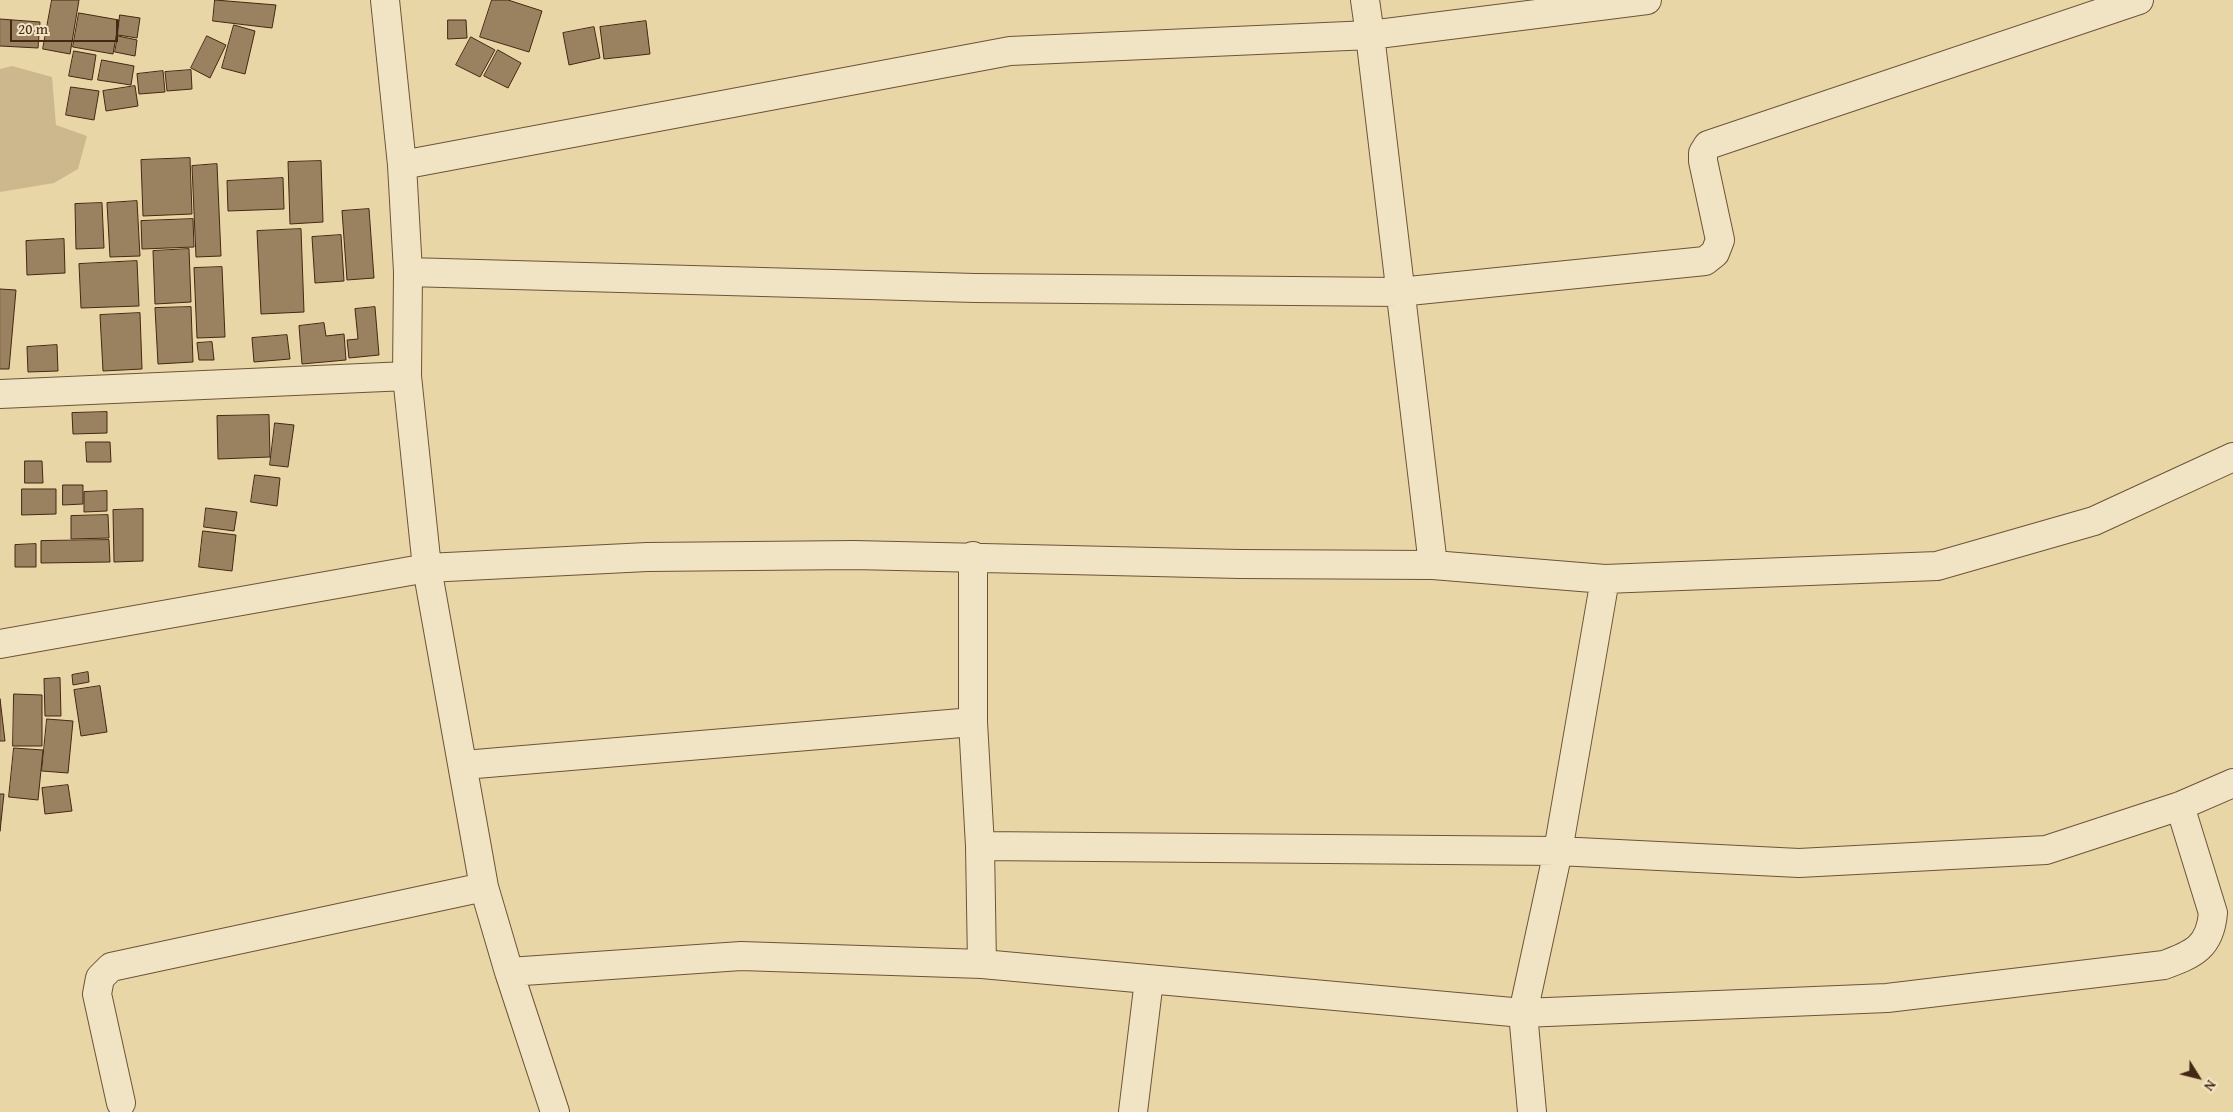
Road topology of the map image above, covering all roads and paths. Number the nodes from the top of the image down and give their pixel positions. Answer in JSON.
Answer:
{"nodes":[{"id":1,"x":385,"y":0,"type":"edge"},
{"id":2,"x":1365,"y":0,"type":"edge"},
{"id":3,"x":1647,"y":0,"type":"edge"},
{"id":4,"x":2139,"y":0,"type":"edge"},
{"id":5,"x":1370,"y":35,"type":"junction"},
{"id":6,"x":402,"y":165,"type":"junction"},
{"id":7,"x":408,"y":272,"type":"junction"},
{"id":8,"x":1399,"y":292,"type":"junction"},
{"id":9,"x":407,"y":376,"type":"junction"},
{"id":10,"x":0,"y":394,"type":"edge"},
{"id":11,"x":2233,"y":457,"type":"edge"},
{"id":12,"x":973,"y":556,"type":"junction"},
{"id":13,"x":1433,"y":565,"type":"junction"},
{"id":14,"x":427,"y":568,"type":"junction"},
{"id":15,"x":1605,"y":579,"type":"junction"},
{"id":16,"x":0,"y":644,"type":"edge"},
{"id":17,"x":973,"y":722,"type":"junction"},
{"id":18,"x":464,"y":764,"type":"junction"},
{"id":19,"x":2233,"y":783,"type":"edge"},
{"id":20,"x":2180,"y":806,"type":"junction"},
{"id":21,"x":980,"y":846,"type":"junction"},
{"id":22,"x":1558,"y":850,"type":"junction"},
{"id":23,"x":484,"y":887,"type":"junction"},
{"id":24,"x":982,"y":964,"type":"junction"},
{"id":25,"x":509,"y":972,"type":"junction"},
{"id":26,"x":1149,"y":980,"type":"junction"},
{"id":27,"x":1523,"y":1013,"type":"junction"},
{"id":28,"x":121,"y":1103,"type":"dead end"},
{"id":29,"x":555,"y":1112,"type":"edge"},
{"id":30,"x":1132,"y":1112,"type":"edge"},
{"id":31,"x":1532,"y":1112,"type":"edge"}],
"edges":[{"from":1,"to":6,"type":"street"},
{"from":2,"to":5,"type":"street"},
{"from":3,"to":5,"type":"street"},
{"from":4,"to":8,"type":"street"},
{"from":5,"to":6,"type":"street"},
{"from":5,"to":8,"type":"street"},
{"from":6,"to":7,"type":"street"},
{"from":7,"to":8,"type":"street"},
{"from":7,"to":9,"type":"street"},
{"from":8,"to":13,"type":"street"},
{"from":9,"to":10,"type":"street"},
{"from":9,"to":14,"type":"street"},
{"from":11,"to":15,"type":"street"},
{"from":12,"to":13,"type":"street"},
{"from":12,"to":14,"type":"street"},
{"from":12,"to":17,"type":"street"},
{"from":13,"to":15,"type":"street"},
{"from":14,"to":16,"type":"street"},
{"from":14,"to":18,"type":"street"},
{"from":15,"to":22,"type":"street"},
{"from":17,"to":18,"type":"street"},
{"from":17,"to":21,"type":"street"},
{"from":18,"to":23,"type":"street"},
{"from":19,"to":20,"type":"street"},
{"from":20,"to":22,"type":"street"},
{"from":20,"to":27,"type":"street"},
{"from":21,"to":22,"type":"street"},
{"from":21,"to":24,"type":"street"},
{"from":22,"to":27,"type":"street"},
{"from":23,"to":25,"type":"street"},
{"from":23,"to":28,"type":"street"},
{"from":24,"to":25,"type":"street"},
{"from":24,"to":26,"type":"street"},
{"from":25,"to":29,"type":"street"},
{"from":26,"to":27,"type":"street"},
{"from":26,"to":30,"type":"street"},
{"from":27,"to":31,"type":"street"}]}
